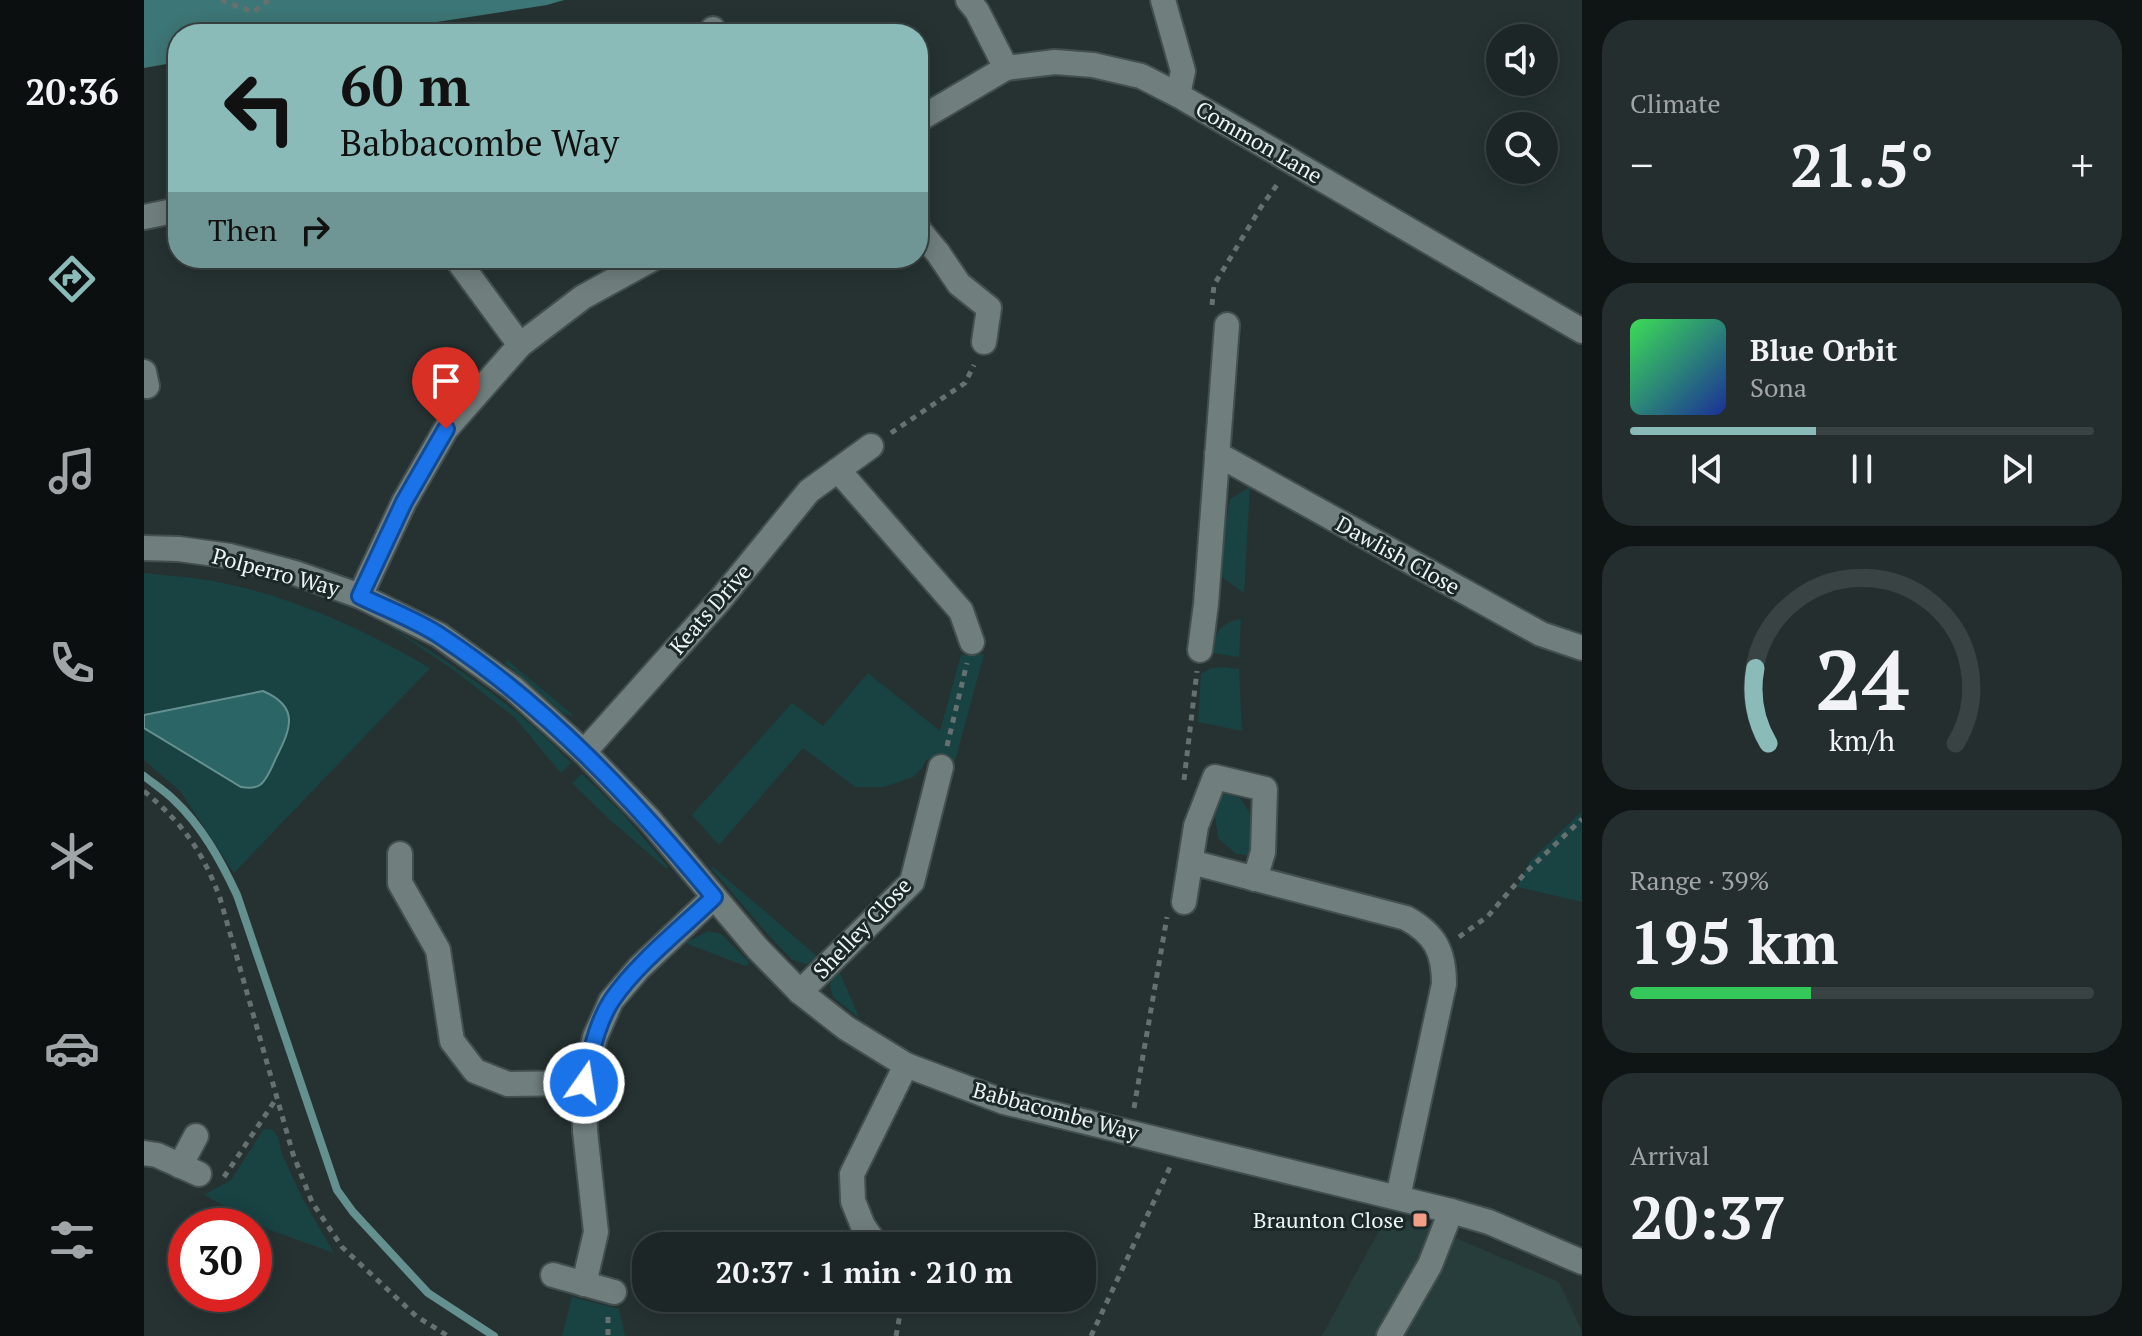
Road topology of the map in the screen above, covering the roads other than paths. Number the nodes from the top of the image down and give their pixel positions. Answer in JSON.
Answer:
{"nodes":[{"id":1,"x":968,"y":0,"type":"edge"},
{"id":2,"x":1163,"y":0,"type":"edge"},
{"id":3,"x":1006,"y":68,"type":"junction"},
{"id":4,"x":1178,"y":95,"type":"junction"},
{"id":5,"x":928,"y":114,"type":"edge"},
{"id":6,"x":168,"y":212,"type":"edge"},
{"id":7,"x":144,"y":217,"type":"edge"},
{"id":8,"x":928,"y":241,"type":"edge"},
{"id":9,"x":463,"y":268,"type":"edge"},
{"id":10,"x":636,"y":268,"type":"edge"},
{"id":11,"x":1227,"y":325,"type":"road end"},
{"id":12,"x":1582,"y":331,"type":"edge"},
{"id":13,"x":984,"y":342,"type":"road end"},
{"id":14,"x":520,"y":345,"type":"junction"},
{"id":15,"x":871,"y":446,"type":"road end"},
{"id":16,"x":1217,"y":454,"type":"junction"},
{"id":17,"x":838,"y":470,"type":"junction"},
{"id":18,"x":144,"y":548,"type":"edge"},
{"id":19,"x":360,"y":596,"type":"junction"},
{"id":20,"x":972,"y":642,"type":"road end"},
{"id":21,"x":1582,"y":648,"type":"edge"},
{"id":22,"x":1200,"y":650,"type":"road end"},
{"id":23,"x":584,"y":752,"type":"junction"},
{"id":24,"x":941,"y":767,"type":"road end"},
{"id":25,"x":400,"y":854,"type":"dead end"},
{"id":26,"x":1191,"y":862,"type":"junction"},
{"id":27,"x":1255,"y":879,"type":"junction"},
{"id":28,"x":714,"y":897,"type":"junction"},
{"id":29,"x":1184,"y":902,"type":"road end"},
{"id":30,"x":800,"y":992,"type":"junction"},
{"id":31,"x":906,"y":1065,"type":"junction"},
{"id":32,"x":584,"y":1083,"type":"junction"},
{"id":33,"x":196,"y":1136,"type":"dead end"},
{"id":34,"x":144,"y":1153,"type":"edge"},
{"id":35,"x":1398,"y":1197,"type":"junction"},
{"id":36,"x":1451,"y":1211,"type":"junction"},
{"id":37,"x":867,"y":1232,"type":"edge"},
{"id":38,"x":1582,"y":1262,"type":"edge"},
{"id":39,"x":553,"y":1275,"type":"dead end"},
{"id":40,"x":584,"y":1284,"type":"junction"},
{"id":41,"x":614,"y":1292,"type":"dead end"},
{"id":42,"x":1389,"y":1336,"type":"edge"}],
"edges":[{"from":1,"to":3,"type":"street"},
{"from":2,"to":4,"type":"street"},
{"from":3,"to":4,"type":"street","name":"Common Lane"},
{"from":3,"to":5,"type":"street","name":"Common Lane"},
{"from":4,"to":12,"type":"street","name":"Common Lane"},
{"from":6,"to":7,"type":"street"},
{"from":8,"to":13,"type":"street"},
{"from":9,"to":14,"type":"street"},
{"from":10,"to":14,"type":"street"},
{"from":11,"to":16,"type":"street"},
{"from":14,"to":19,"type":"street"},
{"from":15,"to":17,"type":"street","name":"Keats Drive"},
{"from":16,"to":21,"type":"street","name":"Dawlish Close"},
{"from":16,"to":22,"type":"street"},
{"from":17,"to":20,"type":"street"},
{"from":17,"to":23,"type":"street","name":"Keats Drive"},
{"from":18,"to":19,"type":"street","name":"Polperro Way"},
{"from":19,"to":23,"type":"street","name":"Babbacombe Way"},
{"from":23,"to":28,"type":"street","name":"Babbacombe Way"},
{"from":24,"to":30,"type":"street","name":"Shelley Close"},
{"from":25,"to":32,"type":"street"},
{"from":26,"to":27,"type":"street"},
{"from":26,"to":27,"type":"street"},
{"from":26,"to":29,"type":"street"},
{"from":27,"to":35,"type":"street"},
{"from":28,"to":30,"type":"street","name":"Babbacombe Way"},
{"from":28,"to":32,"type":"street"},
{"from":30,"to":31,"type":"street","name":"Babbacombe Way"},
{"from":31,"to":35,"type":"street","name":"Babbacombe Way"},
{"from":31,"to":37,"type":"street"},
{"from":32,"to":40,"type":"street"},
{"from":33,"to":34,"type":"street"},
{"from":35,"to":36,"type":"street","name":"Babbacombe Way"},
{"from":36,"to":38,"type":"street","name":"Babbacombe Way"},
{"from":36,"to":42,"type":"street"},
{"from":39,"to":40,"type":"street"},
{"from":40,"to":41,"type":"street"}]}
